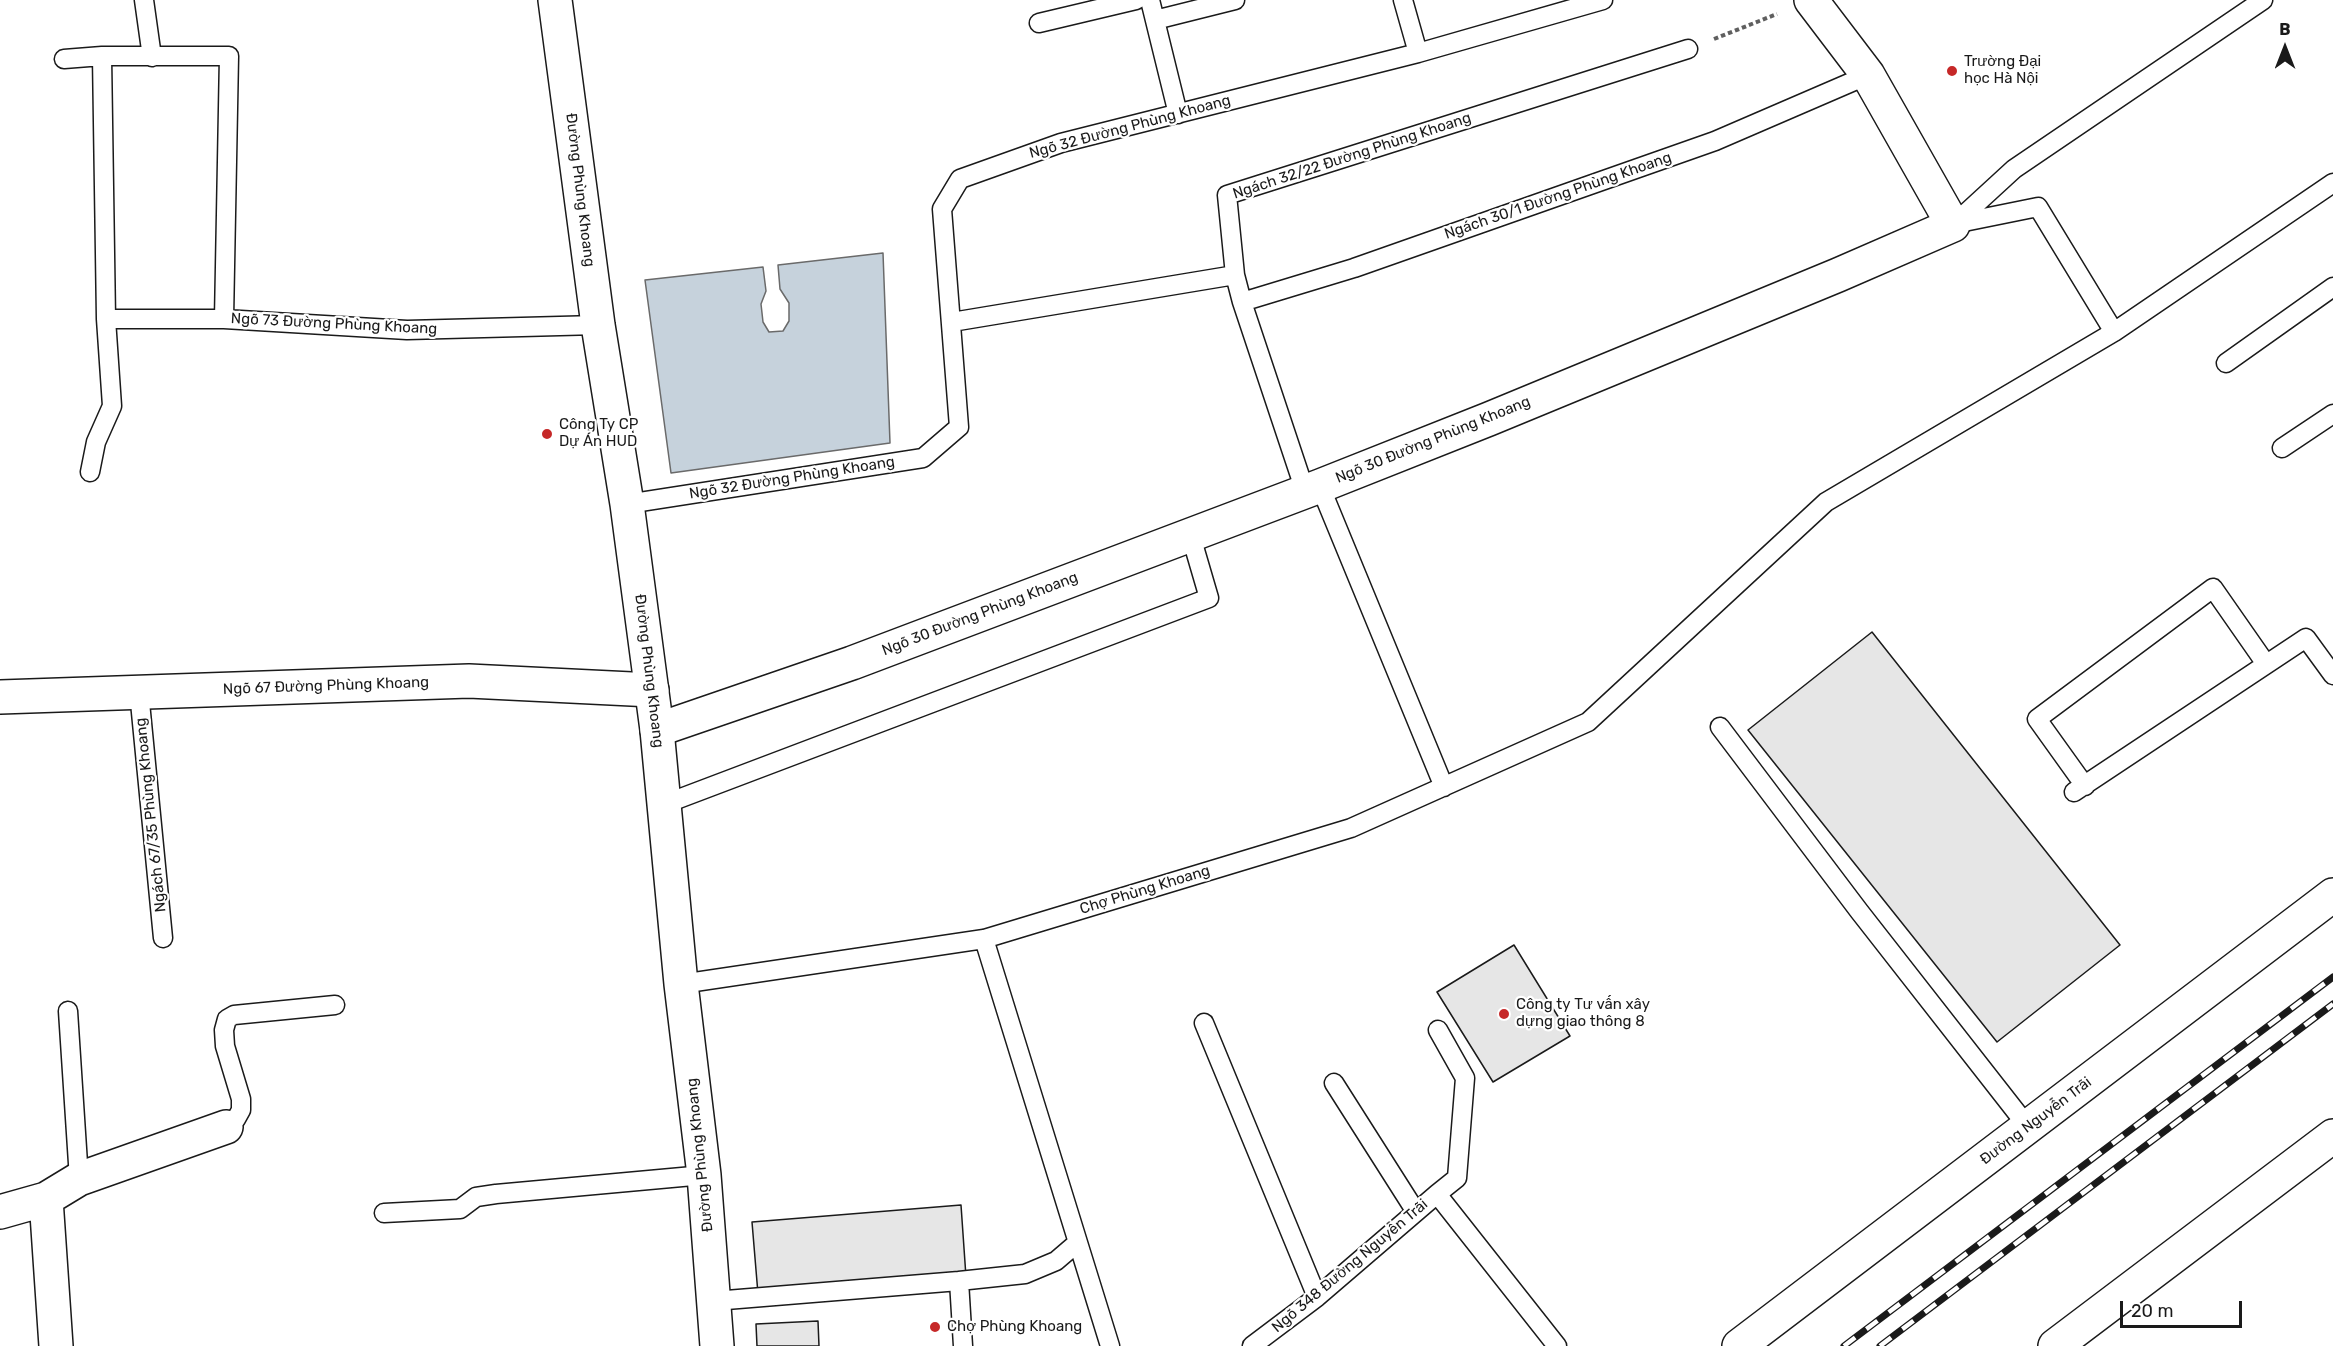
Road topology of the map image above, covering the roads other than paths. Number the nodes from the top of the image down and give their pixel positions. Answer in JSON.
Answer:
{"nodes":[{"id":1,"x":144,"y":0,"type":"edge"},
{"id":2,"x":555,"y":0,"type":"edge"},
{"id":3,"x":1136,"y":0,"type":"edge"},
{"id":4,"x":1150,"y":0,"type":"edge"},
{"id":5,"x":1235,"y":0,"type":"edge"},
{"id":6,"x":1403,"y":0,"type":"edge"},
{"id":7,"x":1603,"y":0,"type":"edge"},
{"id":8,"x":1811,"y":0,"type":"edge"},
{"id":9,"x":2263,"y":0,"type":"edge"},
{"id":10,"x":1155,"y":20,"type":"junction"},
{"id":11,"x":1039,"y":23,"type":"dead end"},
{"id":12,"x":1688,"y":49,"type":"road end"},
{"id":13,"x":1418,"y":53,"type":"junction"},
{"id":14,"x":102,"y":56,"type":"junction"},
{"id":15,"x":152,"y":57,"type":"junction"},
{"id":16,"x":64,"y":59,"type":"dead end"},
{"id":17,"x":1868,"y":75,"type":"junction"},
{"id":18,"x":1178,"y":114,"type":"junction"},
{"id":19,"x":2333,"y":183,"type":"edge"},
{"id":20,"x":1953,"y":225,"type":"junction"},
{"id":21,"x":1236,"y":275,"type":"junction"},
{"id":22,"x":2333,"y":287,"type":"edge"},
{"id":23,"x":1242,"y":302,"type":"junction"},
{"id":24,"x":106,"y":319,"type":"junction"},
{"id":25,"x":224,"y":319,"type":"junction"},
{"id":26,"x":952,"y":322,"type":"junction"},
{"id":27,"x":598,"y":325,"type":"junction"},
{"id":28,"x":2114,"y":332,"type":"junction"},
{"id":29,"x":2226,"y":363,"type":"dead end"},
{"id":30,"x":2333,"y":414,"type":"edge"},
{"id":31,"x":2282,"y":448,"type":"dead end"},
{"id":32,"x":90,"y":472,"type":"dead end"},
{"id":33,"x":1313,"y":488,"type":"junction"},
{"id":34,"x":627,"y":504,"type":"junction"},
{"id":35,"x":1190,"y":534,"type":"junction"},
{"id":36,"x":2266,"y":664,"type":"junction"},
{"id":37,"x":2333,"y":675,"type":"edge"},
{"id":38,"x":651,"y":690,"type":"junction"},
{"id":39,"x":139,"y":692,"type":"junction"},
{"id":40,"x":0,"y":697,"type":"edge"},
{"id":41,"x":1720,"y":727,"type":"dead end"},
{"id":42,"x":657,"y":729,"type":"junction"},
{"id":43,"x":1444,"y":787,"type":"junction"},
{"id":44,"x":665,"y":804,"type":"junction"},
{"id":45,"x":2327,"y":912,"type":"edge"},
{"id":46,"x":163,"y":938,"type":"dead end"},
{"id":47,"x":984,"y":939,"type":"junction"},
{"id":48,"x":681,"y":984,"type":"junction"},
{"id":49,"x":335,"y":1005,"type":"dead end"},
{"id":50,"x":68,"y":1011,"type":"dead end"},
{"id":51,"x":1204,"y":1023,"type":"dead end"},
{"id":52,"x":1438,"y":1030,"type":"dead end"},
{"id":53,"x":1334,"y":1083,"type":"dead end"},
{"id":54,"x":226,"y":1127,"type":"joint"},
{"id":55,"x":2028,"y":1127,"type":"junction"},
{"id":56,"x":2333,"y":1136,"type":"edge"},
{"id":57,"x":704,"y":1175,"type":"junction"},
{"id":58,"x":79,"y":1179,"type":"junction"},
{"id":59,"x":1437,"y":1194,"type":"junction"},
{"id":60,"x":46,"y":1199,"type":"junction"},
{"id":61,"x":0,"y":1212,"type":"edge"},
{"id":62,"x":1416,"y":1212,"type":"junction"},
{"id":63,"x":384,"y":1214,"type":"dead end"},
{"id":64,"x":1077,"y":1243,"type":"junction"},
{"id":65,"x":959,"y":1281,"type":"junction"},
{"id":66,"x":1317,"y":1297,"type":"junction"},
{"id":67,"x":714,"y":1301,"type":"junction"},
{"id":68,"x":2072,"y":1341,"type":"edge"},
{"id":69,"x":56,"y":1346,"type":"edge"},
{"id":70,"x":717,"y":1346,"type":"edge"},
{"id":71,"x":963,"y":1346,"type":"edge"},
{"id":72,"x":1110,"y":1346,"type":"edge"},
{"id":73,"x":1252,"y":1346,"type":"edge"},
{"id":74,"x":1557,"y":1346,"type":"edge"},
{"id":75,"x":1739,"y":1346,"type":"edge"}],
"edges":[{"from":1,"to":15,"type":"lane"},
{"from":2,"to":27,"type":"main road","name":"Đường Phùng Khoang"},
{"from":3,"to":11,"type":"lane"},
{"from":4,"to":10,"type":"lane"},
{"from":5,"to":10,"type":"lane"},
{"from":6,"to":13,"type":"lane"},
{"from":7,"to":13,"type":"lane","name":"Ngõ 32 Đường Phùng Khoang"},
{"from":8,"to":17,"type":"main road"},
{"from":9,"to":20,"type":"lane"},
{"from":10,"to":18,"type":"lane"},
{"from":12,"to":21,"type":"lane","name":"Ngách 32/22 Đường Phùng Khoang"},
{"from":13,"to":18,"type":"lane","name":"Ngõ 32 Đường Phùng Khoang"},
{"from":14,"to":15,"type":"lane"},
{"from":14,"to":16,"type":"lane"},
{"from":14,"to":24,"type":"lane"},
{"from":15,"to":25,"type":"lane"},
{"from":17,"to":20,"type":"main road"},
{"from":17,"to":23,"type":"lane","name":"Ngách 30/1 Đường Phùng Khoang"},
{"from":18,"to":26,"type":"lane","name":"Ngõ 32 Đường Phùng Khoang"},
{"from":19,"to":28,"type":"lane","name":"Chợ Phùng Khoang"},
{"from":20,"to":28,"type":"lane"},
{"from":20,"to":33,"type":"main road","name":"Ngõ 30 Đường Phùng Khoang"},
{"from":21,"to":23,"type":"lane"},
{"from":21,"to":26,"type":"lane"},
{"from":22,"to":29,"type":"lane"},
{"from":23,"to":33,"type":"lane"},
{"from":24,"to":25,"type":"lane","name":"Ngõ 73 Đường Phùng Khoang"},
{"from":24,"to":32,"type":"lane"},
{"from":25,"to":27,"type":"lane","name":"Ngõ 73 Đường Phùng Khoang"},
{"from":26,"to":34,"type":"lane","name":"Ngõ 32 Đường Phùng Khoang"},
{"from":27,"to":34,"type":"main road","name":"Đường Phùng Khoang"},
{"from":28,"to":43,"type":"lane","name":"Chợ Phùng Khoang"},
{"from":30,"to":31,"type":"lane"},
{"from":33,"to":35,"type":"main road","name":"Ngõ 30 Đường Phùng Khoang"},
{"from":33,"to":43,"type":"lane"},
{"from":34,"to":38,"type":"main road","name":"Đường Phùng Khoang"},
{"from":35,"to":42,"type":"main road","name":"Ngõ 30 Đường Phùng Khoang"},
{"from":35,"to":44,"type":"lane"},
{"from":36,"to":36,"type":"lane"},
{"from":36,"to":37,"type":"lane"},
{"from":38,"to":39,"type":"main road","name":"Ngõ 67 Đường Phùng Khoang"},
{"from":38,"to":42,"type":"main road","name":"Đường Phùng Khoang"},
{"from":39,"to":40,"type":"main road","name":"Ngõ 67 Đường Phùng Khoang"},
{"from":39,"to":46,"type":"lane","name":"Ngách 67/35 Phùng Khoang"},
{"from":41,"to":55,"type":"lane"},
{"from":42,"to":44,"type":"main road","name":"Đường Phùng Khoang"},
{"from":43,"to":47,"type":"lane","name":"Chợ Phùng Khoang"},
{"from":44,"to":48,"type":"main road","name":"Đường Phùng Khoang"},
{"from":45,"to":55,"type":"main road","name":"Đường Nguyễn Trãi"},
{"from":47,"to":48,"type":"lane","name":"Chợ Phùng Khoang"},
{"from":47,"to":64,"type":"lane"},
{"from":48,"to":57,"type":"main road","name":"Đường Phùng Khoang"},
{"from":49,"to":54,"type":"lane"},
{"from":50,"to":58,"type":"lane"},
{"from":51,"to":66,"type":"lane"},
{"from":52,"to":59,"type":"lane"},
{"from":53,"to":62,"type":"lane"},
{"from":54,"to":58,"type":"main road"},
{"from":55,"to":75,"type":"main road","name":"Đường Nguyễn Trãi"},
{"from":56,"to":68,"type":"main road"},
{"from":57,"to":63,"type":"lane"},
{"from":57,"to":67,"type":"main road","name":"Đường Phùng Khoang"},
{"from":58,"to":60,"type":"main road"},
{"from":59,"to":62,"type":"lane","name":"Ngõ 348 Đường Nguyễn Trãi"},
{"from":59,"to":74,"type":"lane","name":"Ngõ 348 Đường Nguyễn Trãi"},
{"from":60,"to":61,"type":"main road"},
{"from":60,"to":69,"type":"main road"},
{"from":62,"to":66,"type":"lane","name":"Ngõ 348 Đường Nguyễn Trãi"},
{"from":64,"to":65,"type":"lane"},
{"from":64,"to":72,"type":"lane"},
{"from":65,"to":67,"type":"lane"},
{"from":65,"to":71,"type":"lane"},
{"from":66,"to":73,"type":"lane","name":"Ngõ 348 Đường Nguyễn Trãi"},
{"from":67,"to":70,"type":"main road","name":"Đường Phùng Khoang"}]}
